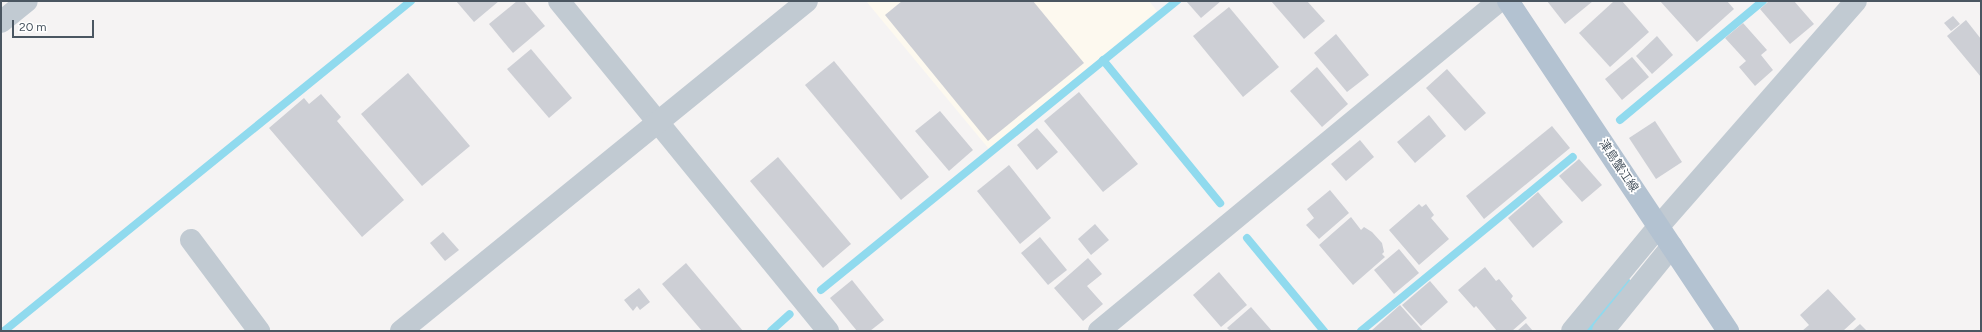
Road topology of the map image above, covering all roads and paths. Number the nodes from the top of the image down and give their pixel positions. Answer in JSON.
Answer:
{"nodes":[{"id":1,"x":27,"y":1,"type":"edge"},
{"id":2,"x":559,"y":1,"type":"edge"},
{"id":3,"x":807,"y":1,"type":"edge"},
{"id":4,"x":1498,"y":1,"type":"edge"},
{"id":5,"x":1508,"y":1,"type":"edge"},
{"id":6,"x":1856,"y":1,"type":"edge"},
{"id":7,"x":1,"y":22,"type":"edge"},
{"id":8,"x":658,"y":123,"type":"junction"},
{"id":9,"x":1659,"y":226,"type":"junction"},
{"id":10,"x":191,"y":240,"type":"dead end"},
{"id":11,"x":1672,"y":246,"type":"junction"},
{"id":12,"x":259,"y":331,"type":"edge"},
{"id":13,"x":402,"y":331,"type":"edge"},
{"id":14,"x":828,"y":331,"type":"edge"},
{"id":15,"x":1099,"y":331,"type":"edge"},
{"id":16,"x":1572,"y":331,"type":"edge"},
{"id":17,"x":1603,"y":331,"type":"edge"},
{"id":18,"x":1728,"y":331,"type":"edge"}],
"edges":[{"from":1,"to":7,"type":"street"},
{"from":2,"to":8,"type":"street"},
{"from":3,"to":8,"type":"street"},
{"from":4,"to":15,"type":"street"},
{"from":5,"to":9,"type":"main road","name":"津島蟹江線"},
{"from":6,"to":9,"type":"street"},
{"from":8,"to":13,"type":"street"},
{"from":8,"to":14,"type":"street"},
{"from":9,"to":11,"type":"main road","name":"津島蟹江線"},
{"from":9,"to":16,"type":"street"},
{"from":10,"to":12,"type":"street"},
{"from":11,"to":17,"type":"street"},
{"from":11,"to":18,"type":"main road","name":"津島蟹江線"}]}
